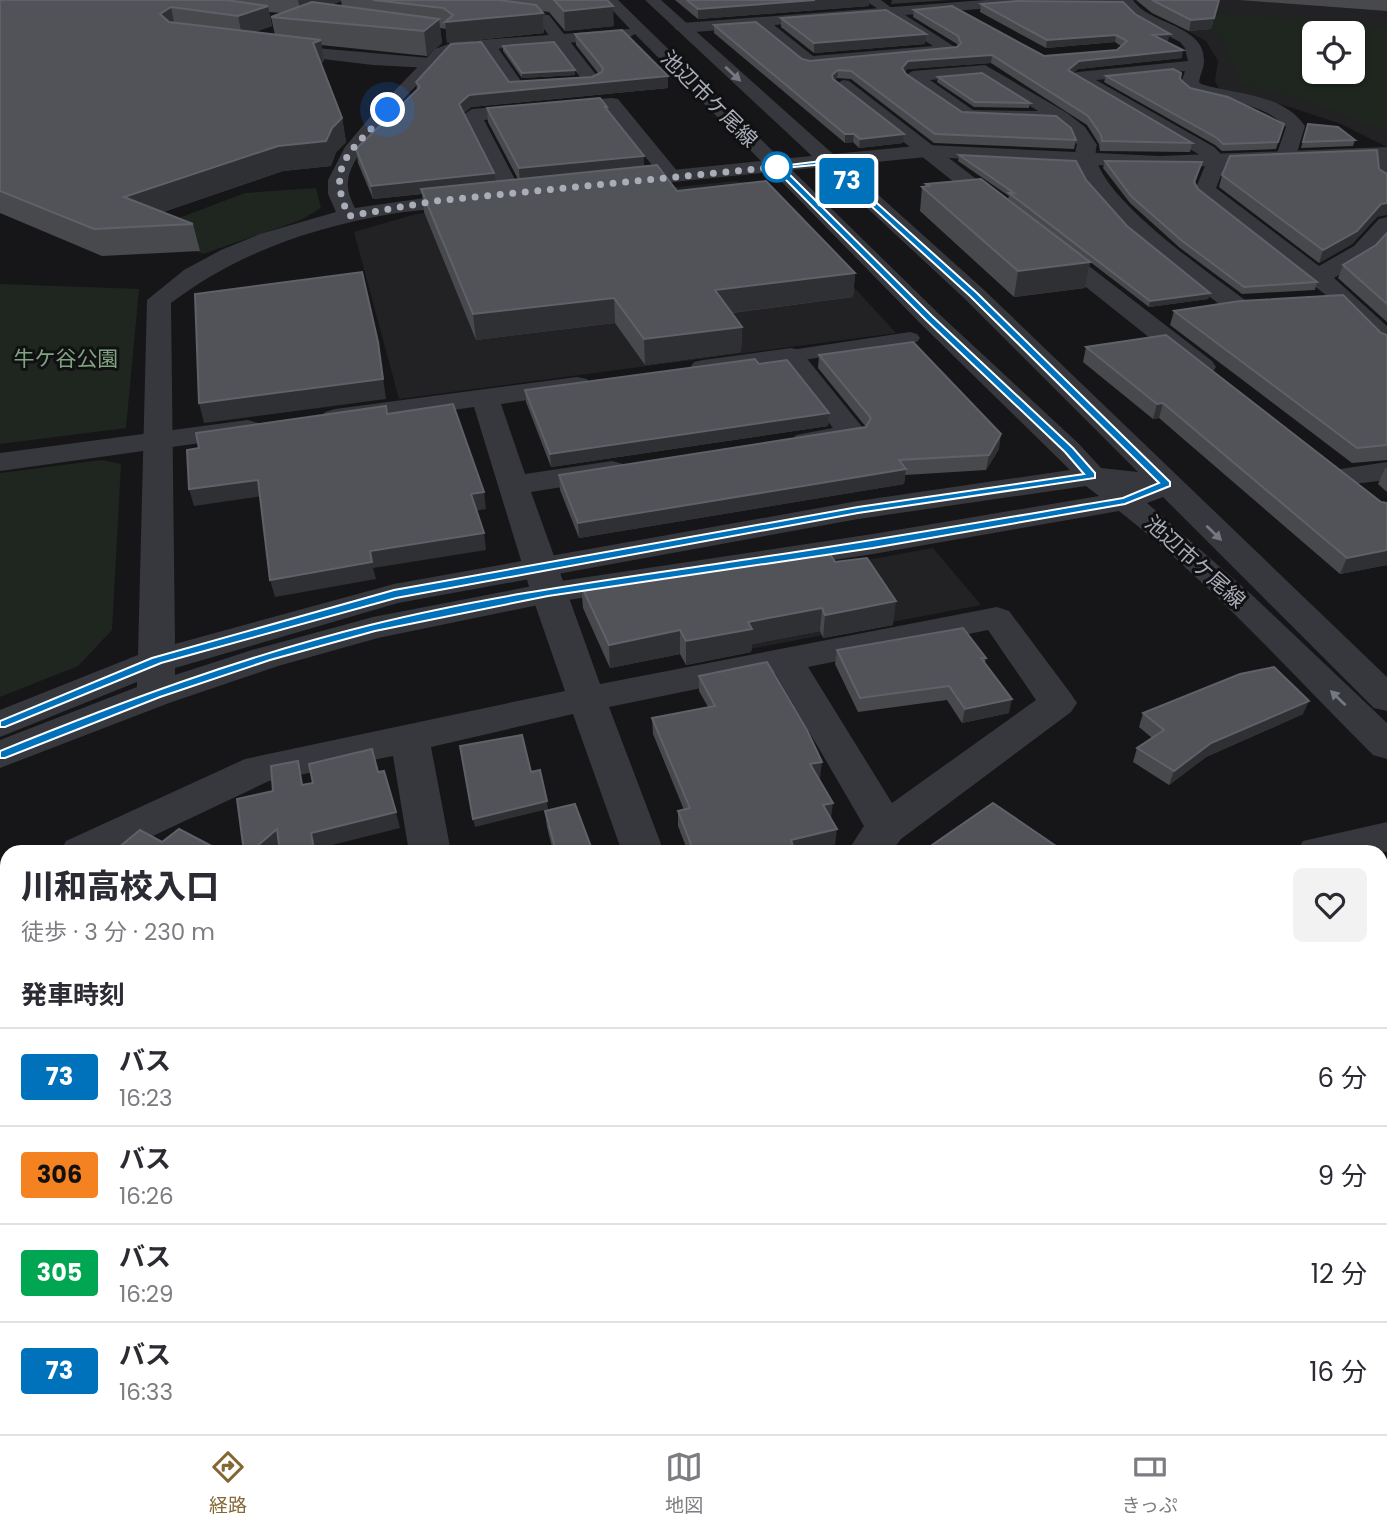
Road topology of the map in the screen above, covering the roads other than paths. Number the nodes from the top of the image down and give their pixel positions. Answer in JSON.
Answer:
{"nodes":[{"id":1,"x":399,"y":0,"type":"edge"},
{"id":2,"x":481,"y":0,"type":"edge"},
{"id":3,"x":610,"y":0,"type":"edge"},
{"id":4,"x":652,"y":0,"type":"edge"},
{"id":5,"x":871,"y":0,"type":"edge"},
{"id":6,"x":1014,"y":1,"type":"edge"},
{"id":7,"x":1127,"y":2,"type":"edge"},
{"id":8,"x":955,"y":7,"type":"junction"},
{"id":9,"x":464,"y":8,"type":"junction"},
{"id":10,"x":891,"y":12,"type":"junction"},
{"id":11,"x":826,"y":17,"type":"junction"},
{"id":12,"x":977,"y":19,"type":"edge"},
{"id":13,"x":1051,"y":20,"type":"edge"},
{"id":14,"x":760,"y":22,"type":"junction"},
{"id":15,"x":682,"y":29,"type":"junction"},
{"id":16,"x":641,"y":32,"type":"junction"},
{"id":17,"x":264,"y":38,"type":"edge"},
{"id":18,"x":560,"y":38,"type":"junction"},
{"id":19,"x":487,"y":44,"type":"junction"},
{"id":20,"x":1190,"y":44,"type":"junction"},
{"id":21,"x":1163,"y":46,"type":"edge"},
{"id":22,"x":883,"y":55,"type":"junction"},
{"id":23,"x":430,"y":63,"type":"junction"},
{"id":24,"x":1196,"y":65,"type":"junction"},
{"id":25,"x":843,"y":85,"type":"edge"},
{"id":26,"x":1060,"y":117,"type":"junction"},
{"id":27,"x":927,"y":151,"type":"junction"},
{"id":28,"x":1386,"y":153,"type":"edge"},
{"id":29,"x":1286,"y":156,"type":"junction"},
{"id":30,"x":1084,"y":157,"type":"junction"},
{"id":31,"x":1217,"y":160,"type":"junction"},
{"id":32,"x":826,"y":162,"type":"junction"},
{"id":33,"x":777,"y":167,"type":"junction"},
{"id":34,"x":671,"y":176,"type":"junction"},
{"id":35,"x":1387,"y":180,"type":"edge"},
{"id":36,"x":591,"y":185,"type":"edge"},
{"id":37,"x":537,"y":190,"type":"edge"},
{"id":38,"x":511,"y":193,"type":"junction"},
{"id":39,"x":349,"y":216,"type":"junction"},
{"id":40,"x":1387,"y":224,"type":"edge"},
{"id":41,"x":1318,"y":277,"type":"junction"},
{"id":42,"x":1345,"y":298,"type":"junction"},
{"id":43,"x":1304,"y":300,"type":"edge"},
{"id":44,"x":1264,"y":303,"type":"edge"},
{"id":45,"x":1236,"y":305,"type":"junction"},
{"id":46,"x":1209,"y":309,"type":"edge"},
{"id":47,"x":1168,"y":315,"type":"dead end"},
{"id":48,"x":1141,"y":319,"type":"junction"},
{"id":49,"x":910,"y":338,"type":"dead end"},
{"id":50,"x":1387,"y":340,"type":"edge"},
{"id":51,"x":791,"y":355,"type":"junction"},
{"id":52,"x":671,"y":372,"type":"edge"},
{"id":53,"x":605,"y":382,"type":"edge"},
{"id":54,"x":1227,"y":385,"type":"edge"},
{"id":55,"x":485,"y":398,"type":"junction"},
{"id":56,"x":159,"y":441,"type":"junction"},
{"id":57,"x":785,"y":444,"type":"edge"},
{"id":58,"x":0,"y":462,"type":"edge"},
{"id":59,"x":636,"y":467,"type":"edge"},
{"id":60,"x":1387,"y":471,"type":"edge"},
{"id":61,"x":1092,"y":476,"type":"junction"},
{"id":62,"x":1166,"y":484,"type":"junction"},
{"id":63,"x":513,"y":485,"type":"junction"},
{"id":64,"x":1125,"y":501,"type":"junction"},
{"id":65,"x":1377,"y":501,"type":"edge"},
{"id":66,"x":545,"y":580,"type":"junction"},
{"id":67,"x":785,"y":660,"type":"junction"},
{"id":68,"x":156,"y":677,"type":"junction"},
{"id":69,"x":588,"y":699,"type":"junction"},
{"id":70,"x":1387,"y":699,"type":"edge"},
{"id":71,"x":0,"y":724,"type":"edge"},
{"id":72,"x":410,"y":739,"type":"junction"},
{"id":73,"x":1387,"y":746,"type":"edge"},
{"id":74,"x":0,"y":755,"type":"edge"},
{"id":75,"x":1387,"y":837,"type":"edge"},
{"id":76,"x":877,"y":840,"type":"edge"},
{"id":77,"x":96,"y":845,"type":"edge"},
{"id":78,"x":429,"y":845,"type":"edge"},
{"id":79,"x":640,"y":845,"type":"edge"},
{"id":80,"x":1350,"y":845,"type":"edge"}],
"edges":[{"from":1,"to":9,"type":"street"},
{"from":2,"to":9,"type":"street"},
{"from":3,"to":16,"type":"street","name":"池辺市ケ尾線"},
{"from":4,"to":15,"type":"street","name":"池辺市ケ尾線"},
{"from":5,"to":10,"type":"street"},
{"from":6,"to":7,"type":"street"},
{"from":6,"to":8,"type":"street"},
{"from":6,"to":13,"type":"street"},
{"from":7,"to":20,"type":"street"},
{"from":8,"to":10,"type":"street"},
{"from":8,"to":12,"type":"street"},
{"from":9,"to":18,"type":"street"},
{"from":10,"to":11,"type":"street"},
{"from":10,"to":22,"type":"street"},
{"from":11,"to":14,"type":"street"},
{"from":11,"to":22,"type":"street"},
{"from":14,"to":15,"type":"street"},
{"from":14,"to":22,"type":"street"},
{"from":15,"to":16,"type":"street"},
{"from":15,"to":32,"type":"street","name":"池辺市ケ尾線","one_way":true},
{"from":16,"to":18,"type":"street"},
{"from":16,"to":33,"type":"street","name":"池辺市ケ尾線"},
{"from":17,"to":23,"type":"street"},
{"from":18,"to":19,"type":"street"},
{"from":18,"to":19,"type":"street"},
{"from":19,"to":23,"type":"street"},
{"from":20,"to":21,"type":"street"},
{"from":20,"to":24,"type":"street"},
{"from":23,"to":39,"type":"street"},
{"from":24,"to":29,"type":"street"},
{"from":24,"to":31,"type":"street"},
{"from":25,"to":27,"type":"street"},
{"from":26,"to":26,"type":"street"},
{"from":26,"to":30,"type":"street"},
{"from":27,"to":30,"type":"street"},
{"from":27,"to":32,"type":"street"},
{"from":27,"to":48,"type":"street"},
{"from":28,"to":29,"type":"street"},
{"from":28,"to":35,"type":"street"},
{"from":29,"to":31,"type":"street"},
{"from":30,"to":31,"type":"street"},
{"from":30,"to":45,"type":"street"},
{"from":31,"to":41,"type":"street"},
{"from":32,"to":33,"type":"street"},
{"from":32,"to":62,"type":"street","name":"池辺市ケ尾線"},
{"from":33,"to":34,"type":"street"},
{"from":33,"to":61,"type":"street","name":"池辺市ケ尾線"},
{"from":34,"to":36,"type":"street"},
{"from":34,"to":38,"type":"street"},
{"from":37,"to":38,"type":"street"},
{"from":38,"to":39,"type":"street"},
{"from":39,"to":56,"type":"street"},
{"from":40,"to":41,"type":"street"},
{"from":41,"to":42,"type":"street"},
{"from":42,"to":43,"type":"street"},
{"from":42,"to":50,"type":"street"},
{"from":44,"to":45,"type":"street"},
{"from":45,"to":46,"type":"street"},
{"from":47,"to":48,"type":"street"},
{"from":48,"to":54,"type":"street"},
{"from":49,"to":51,"type":"street"},
{"from":51,"to":52,"type":"street"},
{"from":51,"to":57,"type":"street"},
{"from":53,"to":55,"type":"street"},
{"from":55,"to":56,"type":"street"},
{"from":55,"to":63,"type":"street"},
{"from":56,"to":58,"type":"street"},
{"from":56,"to":68,"type":"street"},
{"from":59,"to":63,"type":"street"},
{"from":60,"to":65,"type":"street"},
{"from":61,"to":62,"type":"street"},
{"from":61,"to":64,"type":"street","name":"池辺市ケ尾線"},
{"from":61,"to":66,"type":"street"},
{"from":62,"to":64,"type":"street"},
{"from":62,"to":70,"type":"street","name":"池辺市ケ尾線","one_way":true},
{"from":63,"to":66,"type":"street"},
{"from":64,"to":66,"type":"street"},
{"from":73,"to":64,"type":"street","name":"池辺市ケ尾線","one_way":true},
{"from":66,"to":68,"type":"street"},
{"from":66,"to":69,"type":"street"},
{"from":67,"to":69,"type":"street"},
{"from":67,"to":76,"type":"street"},
{"from":67,"to":76,"type":"street"},
{"from":68,"to":71,"type":"street"},
{"from":68,"to":74,"type":"street"},
{"from":69,"to":72,"type":"street"},
{"from":69,"to":79,"type":"street"},
{"from":72,"to":77,"type":"street"},
{"from":72,"to":78,"type":"street"},
{"from":75,"to":80,"type":"street"}]}
